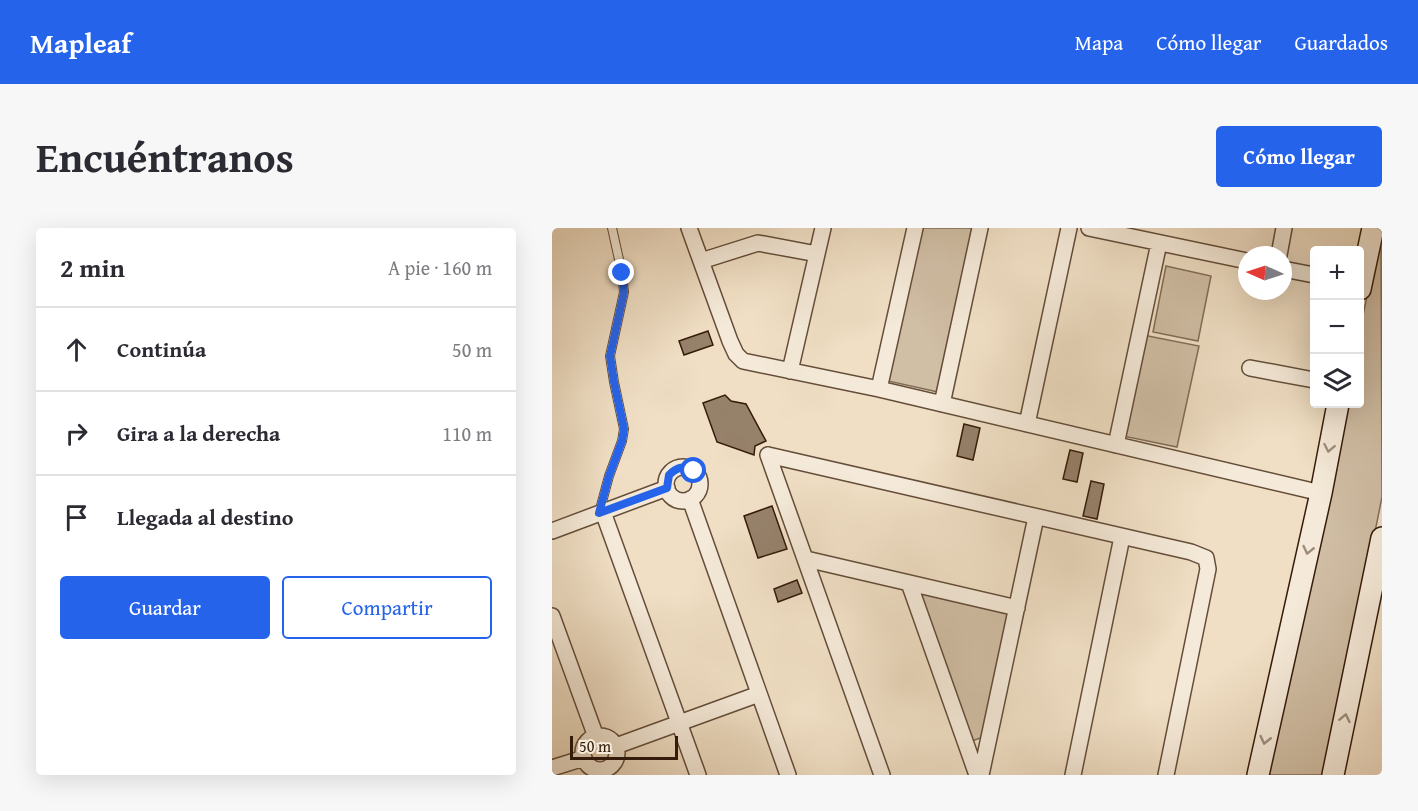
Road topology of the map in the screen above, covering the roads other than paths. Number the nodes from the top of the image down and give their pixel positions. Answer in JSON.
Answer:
{"nodes":[{"id":1,"x":612,"y":228,"type":"edge"},
{"id":2,"x":689,"y":228,"type":"edge"},
{"id":3,"x":823,"y":228,"type":"edge"},
{"id":4,"x":915,"y":228,"type":"edge"},
{"id":5,"x":980,"y":228,"type":"edge"},
{"id":6,"x":1069,"y":228,"type":"edge"},
{"id":7,"x":1089,"y":228,"type":"edge"},
{"id":8,"x":1284,"y":228,"type":"edge"},
{"id":9,"x":1373,"y":228,"type":"edge"},
{"id":10,"x":1159,"y":243,"type":"junction"},
{"id":11,"x":1281,"y":246,"type":"edge"},
{"id":12,"x":817,"y":254,"type":"junction"},
{"id":13,"x":1238,"y":259,"type":"edge"},
{"id":14,"x":701,"y":261,"type":"junction"},
{"id":15,"x":1364,"y":268,"type":"edge"},
{"id":16,"x":1292,"y":271,"type":"edge"},
{"id":17,"x":1310,"y":274,"type":"edge"},
{"id":18,"x":1250,"y":368,"type":"dead end"},
{"id":19,"x":790,"y":371,"type":"junction"},
{"id":20,"x":1310,"y":379,"type":"edge"},
{"id":21,"x":879,"y":389,"type":"junction"},
{"id":22,"x":942,"y":404,"type":"junction"},
{"id":23,"x":1337,"y":408,"type":"edge"},
{"id":24,"x":1027,"y":424,"type":"junction"},
{"id":25,"x":1116,"y":445,"type":"junction"},
{"id":26,"x":667,"y":488,"type":"junction"},
{"id":27,"x":1321,"y":493,"type":"junction"},
{"id":28,"x":690,"y":499,"type":"junction"},
{"id":29,"x":601,"y":512,"type":"junction"},
{"id":30,"x":1036,"y":517,"type":"junction"},
{"id":31,"x":552,"y":531,"type":"edge"},
{"id":32,"x":1122,"y":537,"type":"junction"},
{"id":33,"x":1382,"y":538,"type":"edge"},
{"id":34,"x":806,"y":560,"type":"junction"},
{"id":35,"x":909,"y":583,"type":"junction"},
{"id":36,"x":1017,"y":608,"type":"junction"},
{"id":37,"x":552,"y":616,"type":"edge"},
{"id":38,"x":759,"y":694,"type":"junction"},
{"id":39,"x":680,"y":723,"type":"junction"},
{"id":40,"x":596,"y":737,"type":"junction"},
{"id":41,"x":616,"y":746,"type":"junction"},
{"id":42,"x":584,"y":758,"type":"junction"},
{"id":43,"x":552,"y":768,"type":"edge"},
{"id":44,"x":608,"y":772,"type":"edge"},
{"id":45,"x":698,"y":775,"type":"edge"},
{"id":46,"x":788,"y":775,"type":"edge"},
{"id":47,"x":882,"y":775,"type":"edge"},
{"id":48,"x":979,"y":775,"type":"edge"},
{"id":49,"x":1073,"y":775,"type":"edge"},
{"id":50,"x":1166,"y":775,"type":"edge"},
{"id":51,"x":1258,"y":775,"type":"edge"},
{"id":52,"x":1333,"y":775,"type":"edge"}],
"edges":[{"from":1,"to":29,"type":"lane"},
{"from":2,"to":14,"type":"street"},
{"from":3,"to":12,"type":"street"},
{"from":4,"to":21,"type":"street"},
{"from":5,"to":22,"type":"street"},
{"from":6,"to":24,"type":"street"},
{"from":7,"to":10,"type":"street"},
{"from":8,"to":11,"type":"street"},
{"from":9,"to":15,"type":"street"},
{"from":10,"to":13,"type":"street"},
{"from":10,"to":25,"type":"street"},
{"from":12,"to":14,"type":"street"},
{"from":12,"to":19,"type":"street"},
{"from":14,"to":19,"type":"street"},
{"from":16,"to":17,"type":"street"},
{"from":18,"to":20,"type":"street"},
{"from":19,"to":21,"type":"street"},
{"from":21,"to":22,"type":"street"},
{"from":22,"to":24,"type":"street"},
{"from":23,"to":27,"type":"street","one_way":true},
{"from":24,"to":25,"type":"street"},
{"from":25,"to":27,"type":"street"},
{"from":26,"to":28,"type":"street"},
{"from":26,"to":28,"type":"street"},
{"from":26,"to":29,"type":"street"},
{"from":27,"to":51,"type":"street","one_way":true},
{"from":28,"to":38,"type":"street"},
{"from":29,"to":31,"type":"street"},
{"from":29,"to":39,"type":"street"},
{"from":30,"to":32,"type":"street"},
{"from":30,"to":34,"type":"street"},
{"from":30,"to":36,"type":"street"},
{"from":32,"to":49,"type":"street"},
{"from":32,"to":50,"type":"street"},
{"from":52,"to":33,"type":"street","one_way":true},
{"from":34,"to":35,"type":"street"},
{"from":34,"to":47,"type":"street"},
{"from":35,"to":36,"type":"street"},
{"from":35,"to":48,"type":"street"},
{"from":36,"to":48,"type":"street"},
{"from":37,"to":40,"type":"street"},
{"from":38,"to":39,"type":"street"},
{"from":38,"to":46,"type":"street"},
{"from":39,"to":41,"type":"street"},
{"from":39,"to":45,"type":"street"},
{"from":40,"to":41,"type":"street"},
{"from":40,"to":42,"type":"street"},
{"from":41,"to":44,"type":"street"},
{"from":42,"to":43,"type":"street"},
{"from":42,"to":44,"type":"street"}]}
